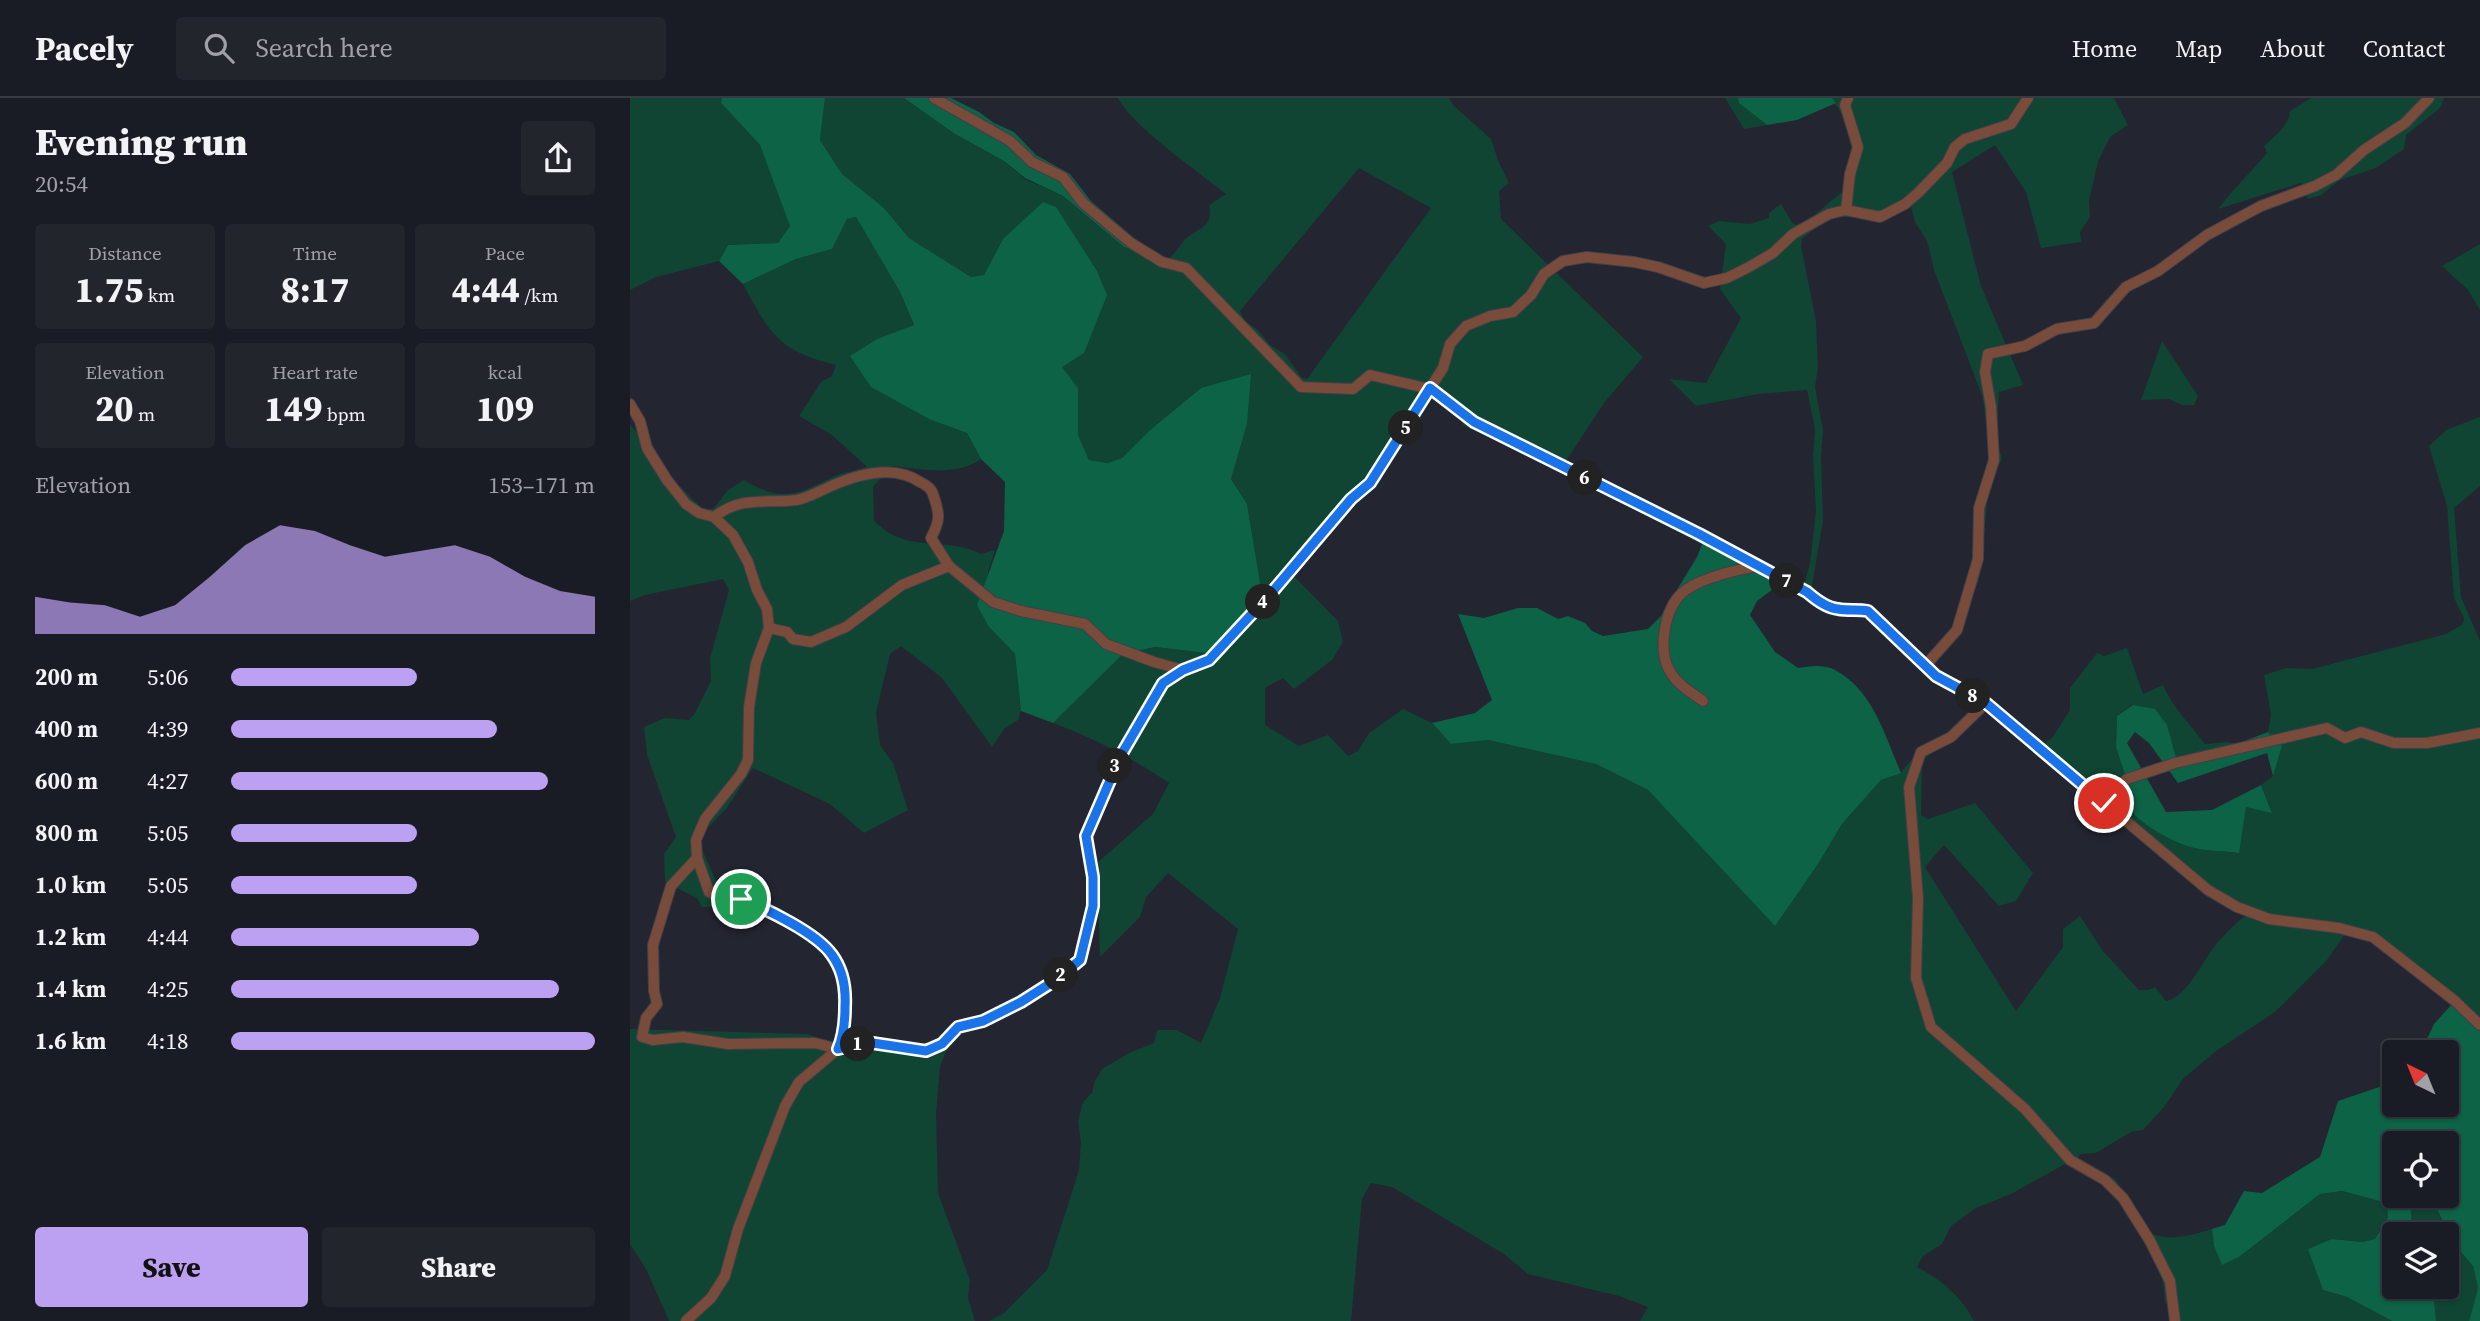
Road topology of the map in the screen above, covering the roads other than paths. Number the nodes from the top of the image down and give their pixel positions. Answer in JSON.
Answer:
{"nodes":[{"id":1,"x":934,"y":98,"type":"edge"},
{"id":2,"x":1848,"y":98,"type":"edge"},
{"id":3,"x":2028,"y":98,"type":"edge"},
{"id":4,"x":2429,"y":98,"type":"edge"},
{"id":5,"x":1846,"y":210,"type":"junction"},
{"id":6,"x":1430,"y":388,"type":"junction"},
{"id":7,"x":630,"y":404,"type":"edge"},
{"id":8,"x":714,"y":517,"type":"junction"},
{"id":9,"x":949,"y":566,"type":"junction"},
{"id":10,"x":1758,"y":566,"type":"junction"},
{"id":11,"x":769,"y":628,"type":"junction"},
{"id":12,"x":1925,"y":666,"type":"junction"},
{"id":13,"x":1183,"y":670,"type":"junction"},
{"id":14,"x":1703,"y":701,"type":"dead end"},
{"id":15,"x":1986,"y":703,"type":"junction"},
{"id":16,"x":2480,"y":733,"type":"edge"},
{"id":17,"x":2104,"y":803,"type":"junction"},
{"id":18,"x":697,"y":858,"type":"junction"},
{"id":19,"x":2480,"y":1025,"type":"edge"},
{"id":20,"x":838,"y":1049,"type":"junction"},
{"id":21,"x":686,"y":1321,"type":"edge"},
{"id":22,"x":2175,"y":1321,"type":"edge"}],
"edges":[{"from":1,"to":6,"type":"street"},
{"from":2,"to":5,"type":"street"},
{"from":3,"to":5,"type":"street"},
{"from":4,"to":12,"type":"street"},
{"from":5,"to":6,"type":"street"},
{"from":6,"to":10,"type":"street"},
{"from":6,"to":13,"type":"street"},
{"from":7,"to":8,"type":"street"},
{"from":8,"to":9,"type":"street"},
{"from":8,"to":11,"type":"street"},
{"from":9,"to":11,"type":"street"},
{"from":9,"to":13,"type":"street"},
{"from":10,"to":12,"type":"street"},
{"from":10,"to":14,"type":"street"},
{"from":11,"to":18,"type":"street"},
{"from":12,"to":15,"type":"street"},
{"from":13,"to":20,"type":"street"},
{"from":15,"to":17,"type":"street"},
{"from":15,"to":22,"type":"street"},
{"from":16,"to":17,"type":"street"},
{"from":17,"to":19,"type":"street"},
{"from":18,"to":20,"type":"street"},
{"from":18,"to":20,"type":"street"},
{"from":20,"to":21,"type":"street"}]}
